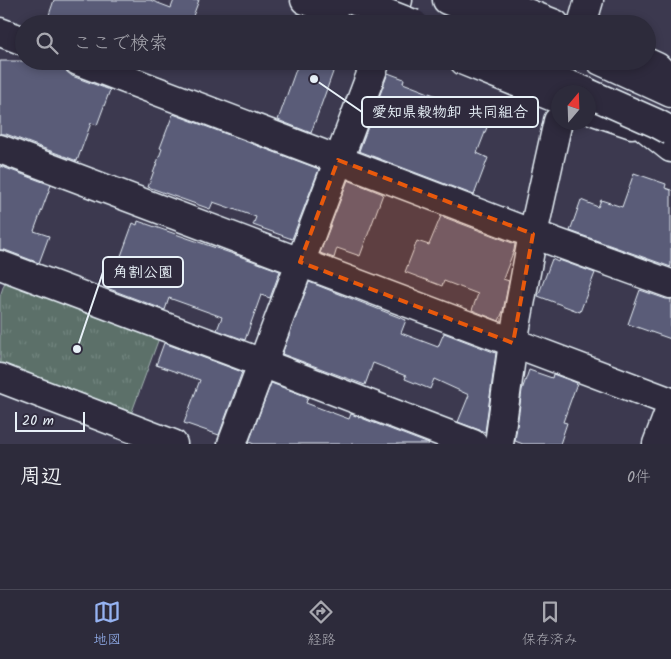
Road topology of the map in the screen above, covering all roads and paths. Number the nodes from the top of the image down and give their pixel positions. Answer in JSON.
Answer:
{"nodes":[{"id":1,"x":304,"y":0,"type":"edge"},
{"id":2,"x":352,"y":0,"type":"edge"},
{"id":3,"x":398,"y":0,"type":"edge"},
{"id":4,"x":446,"y":0,"type":"edge"},
{"id":5,"x":494,"y":0,"type":"edge"},
{"id":6,"x":588,"y":0,"type":"edge"},
{"id":7,"x":344,"y":15,"type":"edge"},
{"id":8,"x":391,"y":15,"type":"edge"},
{"id":9,"x":393,"y":15,"type":"edge"},
{"id":10,"x":485,"y":15,"type":"edge"},
{"id":11,"x":532,"y":15,"type":"edge"},
{"id":12,"x":584,"y":15,"type":"edge"},
{"id":13,"x":0,"y":32,"type":"edge"},
{"id":14,"x":15,"y":38,"type":"edge"},
{"id":15,"x":102,"y":70,"type":"edge"},
{"id":16,"x":373,"y":70,"type":"edge"},
{"id":17,"x":486,"y":70,"type":"edge"},
{"id":18,"x":533,"y":70,"type":"edge"},
{"id":19,"x":621,"y":70,"type":"edge"},
{"id":20,"x":569,"y":85,"type":"edge"},
{"id":21,"x":671,"y":92,"type":"edge"},
{"id":22,"x":551,"y":96,"type":"edge"},
{"id":23,"x":596,"y":97,"type":"edge"},
{"id":24,"x":596,"y":111,"type":"edge"},
{"id":25,"x":663,"y":128,"type":"edge"},
{"id":26,"x":556,"y":130,"type":"edge"},
{"id":27,"x":671,"y":148,"type":"edge"},
{"id":28,"x":0,"y":149,"type":"edge"},
{"id":29,"x":338,"y":160,"type":"junction"},
{"id":30,"x":533,"y":234,"type":"junction"},
{"id":31,"x":300,"y":262,"type":"junction"},
{"id":32,"x":0,"y":265,"type":"edge"},
{"id":33,"x":671,"y":284,"type":"edge"},
{"id":34,"x":513,"y":343,"type":"junction"},
{"id":35,"x":262,"y":363,"type":"junction"},
{"id":36,"x":0,"y":378,"type":"edge"},
{"id":37,"x":671,"y":402,"type":"edge"},
{"id":38,"x":671,"y":407,"type":"edge"},
{"id":39,"x":173,"y":444,"type":"edge"},
{"id":40,"x":232,"y":444,"type":"edge"},
{"id":41,"x":473,"y":444,"type":"edge"},
{"id":42,"x":498,"y":444,"type":"edge"},
{"id":43,"x":657,"y":444,"type":"edge"}],
"edges":[{"from":1,"to":7,"type":"main road"},
{"from":2,"to":8,"type":"main road","bridge":true},
{"from":3,"to":9,"type":"main road"},
{"from":4,"to":10,"type":"main road"},
{"from":5,"to":11,"type":"main road"},
{"from":6,"to":12,"type":"main road"},
{"from":13,"to":14,"type":"main road"},
{"from":15,"to":29,"type":"main road"},
{"from":16,"to":29,"type":"main road"},
{"from":17,"to":22,"type":"main road"},
{"from":18,"to":20,"type":"main road"},
{"from":19,"to":21,"type":"main road"},
{"from":23,"to":25,"type":"main road","bridge":true},
{"from":24,"to":25,"type":"main road"},
{"from":25,"to":27,"type":"main road"},
{"from":26,"to":30,"type":"main road"},
{"from":28,"to":31,"type":"main road"},
{"from":29,"to":30,"type":"main road"},
{"from":29,"to":31,"type":"main road"},
{"from":30,"to":33,"type":"main road"},
{"from":30,"to":34,"type":"main road"},
{"from":31,"to":34,"type":"main road"},
{"from":31,"to":35,"type":"main road"},
{"from":32,"to":35,"type":"main road"},
{"from":34,"to":37,"type":"main road"},
{"from":34,"to":42,"type":"main road"},
{"from":35,"to":40,"type":"main road"},
{"from":35,"to":41,"type":"main road"},
{"from":36,"to":39,"type":"main road"},
{"from":38,"to":43,"type":"main road"}]}
